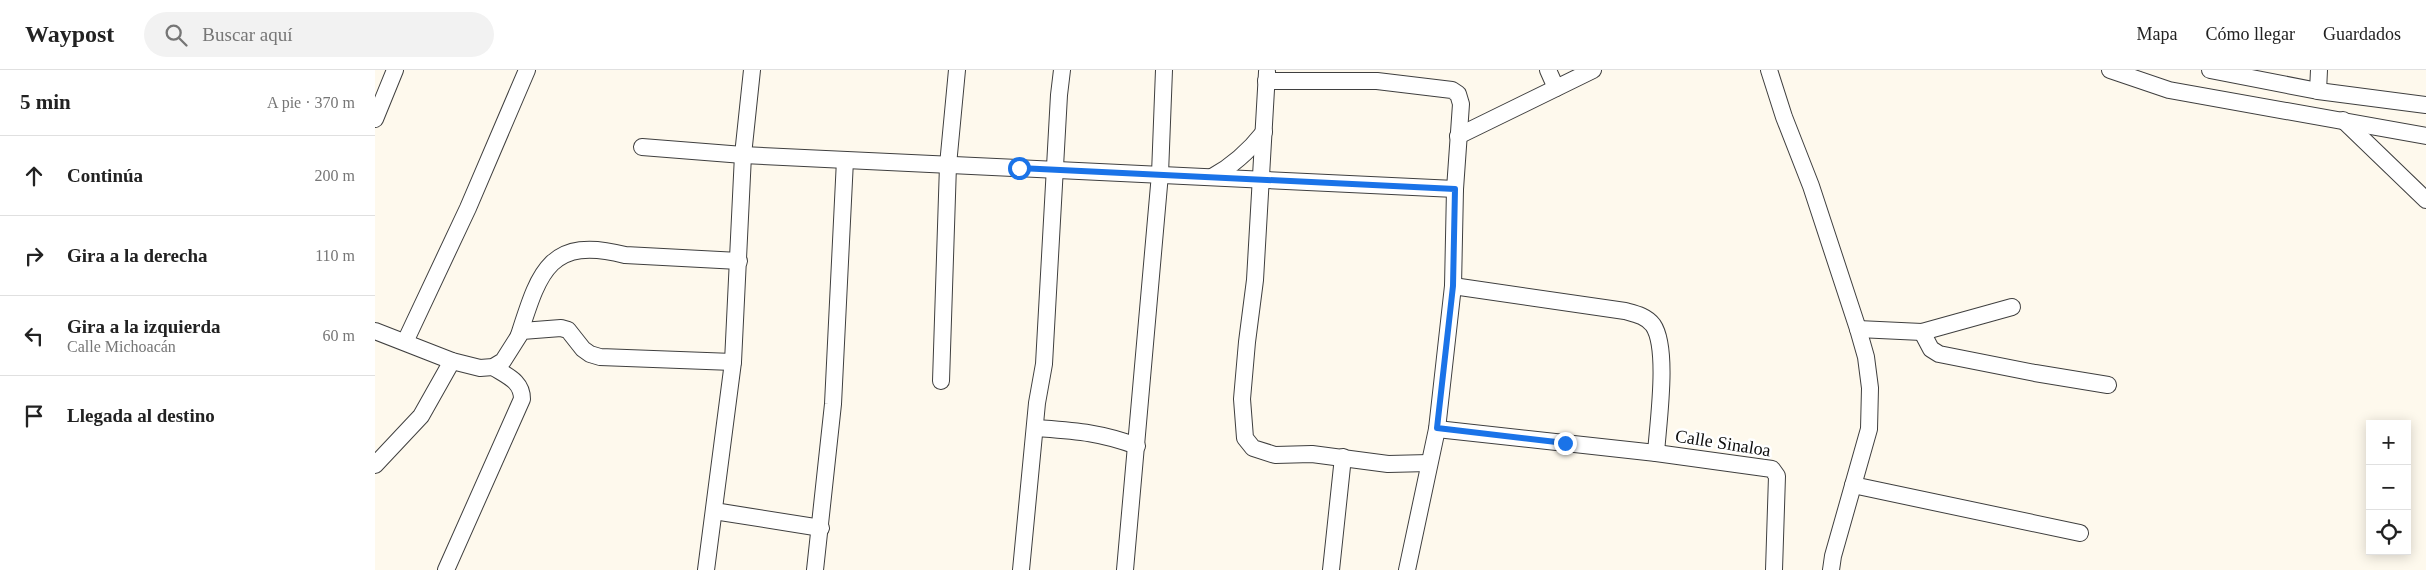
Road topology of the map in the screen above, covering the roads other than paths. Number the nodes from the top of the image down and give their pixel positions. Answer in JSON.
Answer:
{"nodes":[{"id":1,"x":395,"y":70,"type":"edge"},
{"id":2,"x":527,"y":70,"type":"edge"},
{"id":3,"x":752,"y":70,"type":"edge"},
{"id":4,"x":957,"y":70,"type":"edge"},
{"id":5,"x":1062,"y":70,"type":"edge"},
{"id":6,"x":1164,"y":70,"type":"edge"},
{"id":7,"x":1548,"y":70,"type":"edge"},
{"id":8,"x":1593,"y":70,"type":"edge"},
{"id":9,"x":1769,"y":70,"type":"edge"},
{"id":10,"x":2110,"y":70,"type":"edge"},
{"id":11,"x":2210,"y":70,"type":"edge"},
{"id":12,"x":2319,"y":70,"type":"edge"},
{"id":13,"x":2250,"y":74,"type":"edge"},
{"id":14,"x":1377,"y":75,"type":"edge"},
{"id":15,"x":1267,"y":76,"type":"edge"},
{"id":16,"x":1556,"y":88,"type":"junction"},
{"id":17,"x":2318,"y":91,"type":"junction"},
{"id":18,"x":2426,"y":105,"type":"edge"},
{"id":19,"x":375,"y":119,"type":"edge"},
{"id":20,"x":2343,"y":120,"type":"junction"},
{"id":21,"x":1264,"y":132,"type":"junction"},
{"id":22,"x":1458,"y":136,"type":"junction"},
{"id":23,"x":2426,"y":136,"type":"edge"},
{"id":24,"x":642,"y":147,"type":"dead end"},
{"id":25,"x":743,"y":155,"type":"junction"},
{"id":26,"x":845,"y":160,"type":"junction"},
{"id":27,"x":948,"y":165,"type":"junction"},
{"id":28,"x":1054,"y":170,"type":"junction"},
{"id":29,"x":1160,"y":174,"type":"junction"},
{"id":30,"x":1212,"y":176,"type":"junction"},
{"id":31,"x":1261,"y":181,"type":"junction"},
{"id":32,"x":1455,"y":189,"type":"junction"},
{"id":33,"x":2426,"y":200,"type":"edge"},
{"id":34,"x":739,"y":261,"type":"junction"},
{"id":35,"x":1453,"y":286,"type":"junction"},
{"id":36,"x":2012,"y":307,"type":"dead end"},
{"id":37,"x":1858,"y":329,"type":"junction"},
{"id":38,"x":375,"y":331,"type":"edge"},
{"id":39,"x":1922,"y":332,"type":"junction"},
{"id":40,"x":519,"y":335,"type":"junction"},
{"id":41,"x":405,"y":342,"type":"junction"},
{"id":42,"x":452,"y":361,"type":"junction"},
{"id":43,"x":733,"y":362,"type":"junction"},
{"id":44,"x":493,"y":367,"type":"junction"},
{"id":45,"x":941,"y":381,"type":"dead end"},
{"id":46,"x":2108,"y":385,"type":"dead end"},
{"id":47,"x":1036,"y":428,"type":"junction"},
{"id":48,"x":1437,"y":428,"type":"junction"},
{"id":49,"x":1137,"y":446,"type":"junction"},
{"id":50,"x":1656,"y":453,"type":"junction"},
{"id":51,"x":1343,"y":457,"type":"junction"},
{"id":52,"x":1429,"y":463,"type":"junction"},
{"id":53,"x":375,"y":466,"type":"edge"},
{"id":54,"x":1853,"y":485,"type":"junction"},
{"id":55,"x":714,"y":511,"type":"junction"},
{"id":56,"x":821,"y":528,"type":"junction"},
{"id":57,"x":2080,"y":533,"type":"dead end"},
{"id":58,"x":446,"y":570,"type":"edge"},
{"id":59,"x":706,"y":570,"type":"edge"},
{"id":60,"x":815,"y":570,"type":"edge"},
{"id":61,"x":1021,"y":570,"type":"edge"},
{"id":62,"x":1125,"y":570,"type":"edge"},
{"id":63,"x":1331,"y":570,"type":"edge"},
{"id":64,"x":1407,"y":570,"type":"edge"},
{"id":65,"x":1774,"y":570,"type":"edge"},
{"id":66,"x":1831,"y":570,"type":"edge"}],
"edges":[{"from":1,"to":19,"type":"street"},
{"from":2,"to":41,"type":"street"},
{"from":3,"to":25,"type":"street"},
{"from":4,"to":27,"type":"street"},
{"from":5,"to":28,"type":"street"},
{"from":6,"to":29,"type":"street"},
{"from":7,"to":16,"type":"street"},
{"from":8,"to":16,"type":"street"},
{"from":9,"to":37,"type":"street"},
{"from":10,"to":20,"type":"street"},
{"from":11,"to":13,"type":"street"},
{"from":12,"to":17,"type":"street"},
{"from":13,"to":17,"type":"street"},
{"from":14,"to":15,"type":"street"},
{"from":14,"to":22,"type":"street"},
{"from":15,"to":21,"type":"street"},
{"from":16,"to":22,"type":"street"},
{"from":17,"to":18,"type":"street"},
{"from":20,"to":23,"type":"street"},
{"from":20,"to":33,"type":"street"},
{"from":21,"to":30,"type":"street"},
{"from":21,"to":31,"type":"street"},
{"from":22,"to":32,"type":"street"},
{"from":24,"to":25,"type":"street"},
{"from":25,"to":26,"type":"street"},
{"from":25,"to":34,"type":"street"},
{"from":26,"to":27,"type":"street"},
{"from":26,"to":56,"type":"street"},
{"from":27,"to":28,"type":"street"},
{"from":27,"to":45,"type":"street"},
{"from":28,"to":29,"type":"street"},
{"from":28,"to":47,"type":"street"},
{"from":29,"to":30,"type":"street"},
{"from":29,"to":49,"type":"street"},
{"from":30,"to":31,"type":"street"},
{"from":31,"to":32,"type":"street"},
{"from":31,"to":51,"type":"street"},
{"from":32,"to":35,"type":"street"},
{"from":34,"to":40,"type":"street"},
{"from":34,"to":43,"type":"street"},
{"from":35,"to":48,"type":"street"},
{"from":35,"to":50,"type":"street"},
{"from":36,"to":39,"type":"street"},
{"from":37,"to":39,"type":"street"},
{"from":37,"to":54,"type":"street"},
{"from":38,"to":41,"type":"street"},
{"from":39,"to":46,"type":"street"},
{"from":40,"to":43,"type":"street"},
{"from":40,"to":44,"type":"street"},
{"from":41,"to":42,"type":"street"},
{"from":42,"to":44,"type":"street"},
{"from":42,"to":53,"type":"street"},
{"from":43,"to":55,"type":"street"},
{"from":44,"to":58,"type":"street"},
{"from":47,"to":49,"type":"street"},
{"from":47,"to":61,"type":"street"},
{"from":48,"to":50,"type":"street"},
{"from":48,"to":52,"type":"street"},
{"from":49,"to":62,"type":"street"},
{"from":50,"to":65,"type":"street","name":"Calle Sinaloa"},
{"from":51,"to":52,"type":"street"},
{"from":51,"to":63,"type":"street"},
{"from":52,"to":64,"type":"street"},
{"from":54,"to":57,"type":"street"},
{"from":54,"to":66,"type":"street"},
{"from":55,"to":56,"type":"street"},
{"from":55,"to":59,"type":"street"},
{"from":56,"to":60,"type":"street"}]}
